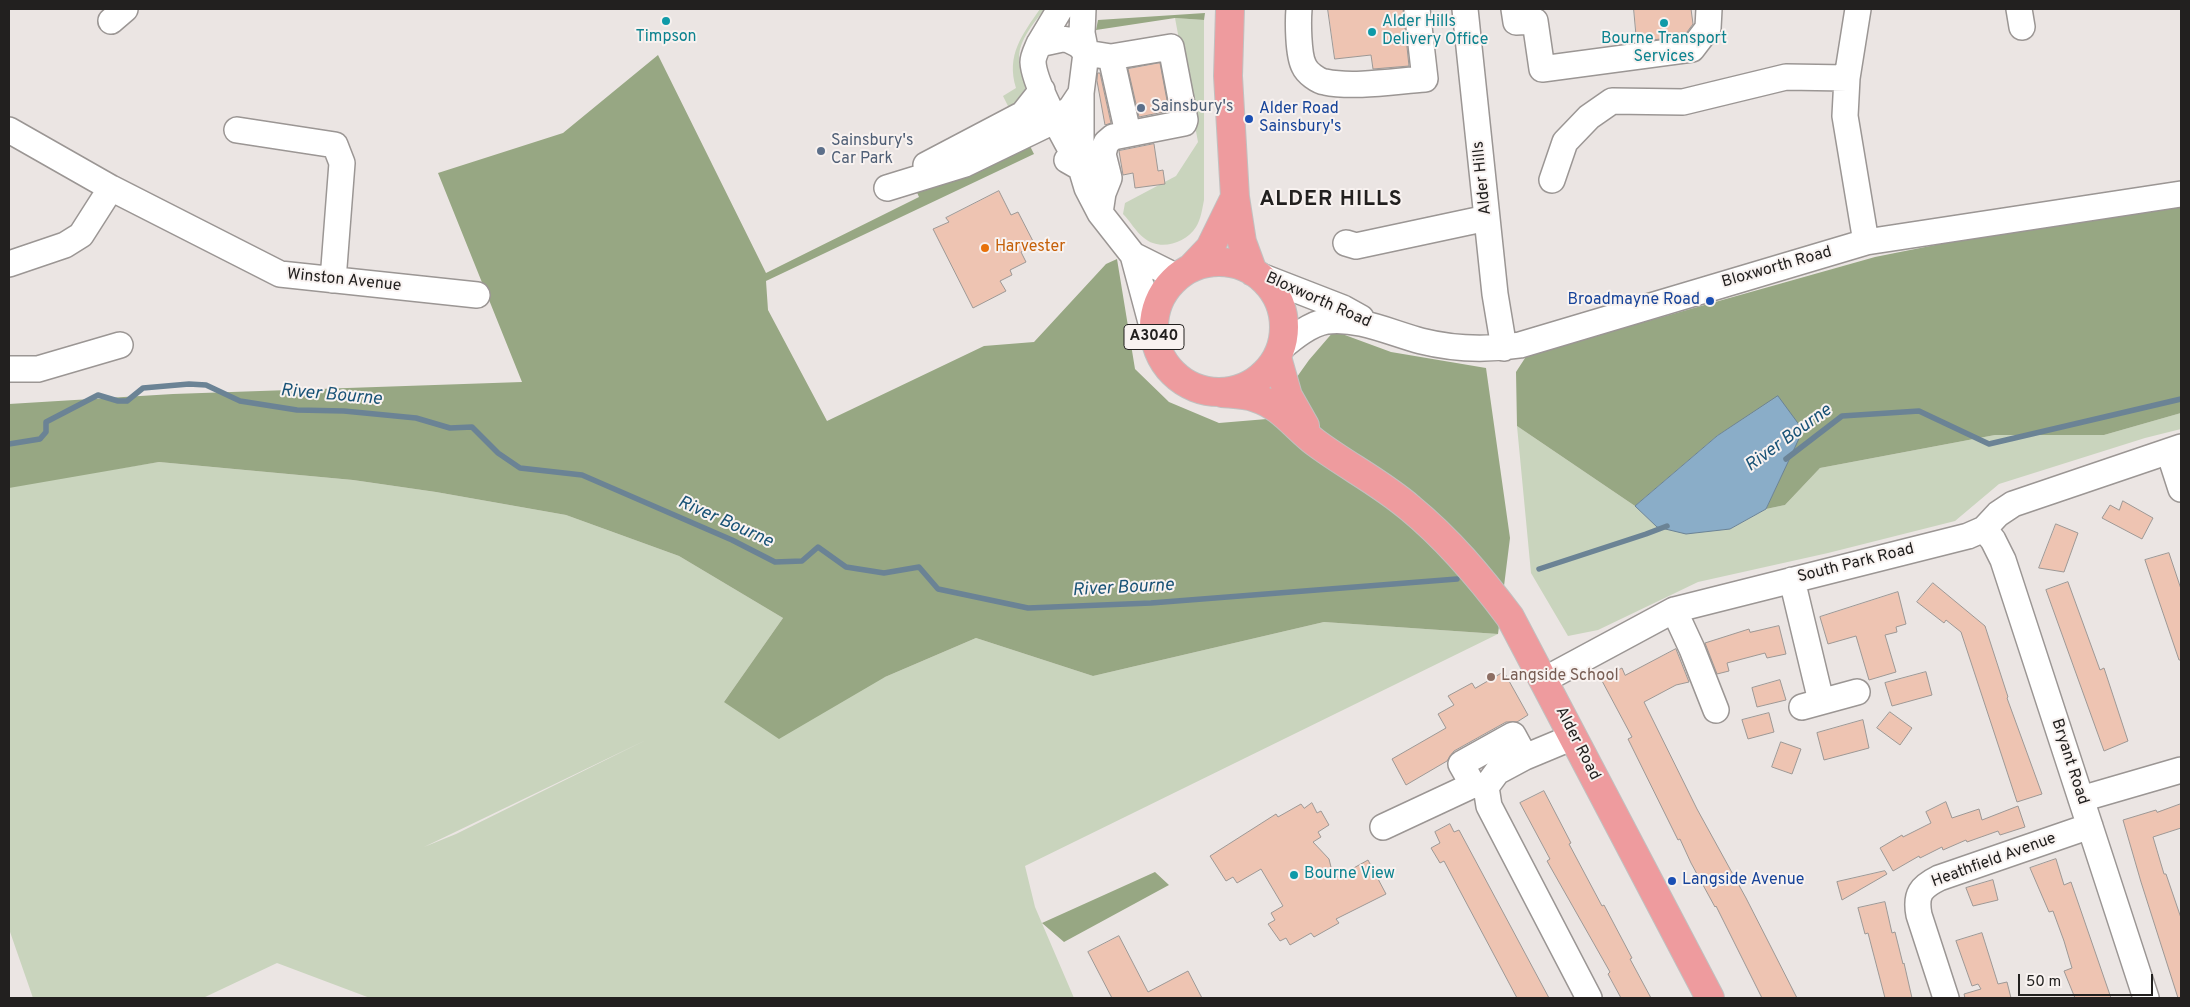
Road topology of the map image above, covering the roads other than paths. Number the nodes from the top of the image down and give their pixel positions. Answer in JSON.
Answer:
{"nodes":[{"id":1,"x":1060,"y":9,"type":"edge"},
{"id":2,"x":1083,"y":9,"type":"edge"},
{"id":3,"x":1230,"y":9,"type":"edge"},
{"id":4,"x":1299,"y":9,"type":"edge"},
{"id":5,"x":1417,"y":9,"type":"edge"},
{"id":6,"x":1466,"y":9,"type":"edge"},
{"id":7,"x":1514,"y":9,"type":"edge"},
{"id":8,"x":1709,"y":9,"type":"edge"},
{"id":9,"x":1858,"y":9,"type":"edge"},
{"id":10,"x":1039,"y":44,"type":"junction"},
{"id":11,"x":1086,"y":53,"type":"junction"},
{"id":12,"x":1111,"y":57,"type":"junction"},
{"id":13,"x":1847,"y":78,"type":"junction"},
{"id":14,"x":1042,"y":90,"type":"junction"},
{"id":15,"x":1081,"y":93,"type":"junction"},
{"id":16,"x":1056,"y":120,"type":"junction"},
{"id":17,"x":9,"y":130,"type":"edge"},
{"id":18,"x":237,"y":130,"type":"dead end"},
{"id":19,"x":1128,"y":134,"type":"junction"},
{"id":20,"x":1010,"y":142,"type":"junction"},
{"id":21,"x":965,"y":144,"type":"junction"},
{"id":22,"x":1056,"y":154,"type":"dead end"},
{"id":23,"x":1081,"y":168,"type":"junction"},
{"id":24,"x":1552,"y":180,"type":"dead end"},
{"id":25,"x":112,"y":188,"type":"junction"},
{"id":26,"x":2181,"y":194,"type":"edge"},
{"id":27,"x":1235,"y":197,"type":"junction"},
{"id":28,"x":1100,"y":213,"type":"junction"},
{"id":29,"x":1487,"y":218,"type":"junction"},
{"id":30,"x":1866,"y":242,"type":"junction"},
{"id":31,"x":1346,"y":243,"type":"dead end"},
{"id":32,"x":1133,"y":255,"type":"junction"},
{"id":33,"x":9,"y":264,"type":"edge"},
{"id":34,"x":1184,"y":272,"type":"junction"},
{"id":35,"x":1256,"y":273,"type":"junction"},
{"id":36,"x":334,"y":280,"type":"junction"},
{"id":37,"x":477,"y":295,"type":"dead end"},
{"id":38,"x":1379,"y":327,"type":"junction"},
{"id":39,"x":1153,"y":330,"type":"junction"},
{"id":40,"x":120,"y":345,"type":"dead end"},
{"id":41,"x":1504,"y":348,"type":"junction"},
{"id":42,"x":1279,"y":352,"type":"junction"},
{"id":43,"x":9,"y":369,"type":"edge"},
{"id":44,"x":1222,"y":393,"type":"junction"},
{"id":45,"x":1315,"y":442,"type":"junction"},
{"id":46,"x":2175,"y":449,"type":"edge"},
{"id":47,"x":2181,"y":488,"type":"edge"},
{"id":48,"x":1984,"y":529,"type":"junction"},
{"id":49,"x":1792,"y":580,"type":"junction"},
{"id":50,"x":1674,"y":610,"type":"junction"},
{"id":51,"x":1544,"y":680,"type":"junction"},
{"id":52,"x":1857,"y":692,"type":"dead end"},
{"id":53,"x":1716,"y":710,"type":"dead end"},
{"id":54,"x":1573,"y":736,"type":"junction"},
{"id":55,"x":1525,"y":757,"type":"junction"},
{"id":56,"x":2181,"y":770,"type":"edge"},
{"id":57,"x":1479,"y":786,"type":"junction"},
{"id":58,"x":2081,"y":799,"type":"junction"},
{"id":59,"x":2090,"y":826,"type":"junction"},
{"id":60,"x":1383,"y":827,"type":"dead end"},
{"id":61,"x":1589,"y":998,"type":"edge"},
{"id":62,"x":1710,"y":998,"type":"edge"},
{"id":63,"x":1946,"y":998,"type":"edge"},
{"id":64,"x":2146,"y":998,"type":"edge"}],
"edges":[{"from":1,"to":10,"type":"street"},
{"from":2,"to":11,"type":"street"},
{"from":3,"to":27,"type":"main road","number":"A3040"},
{"from":4,"to":5,"type":"street"},
{"from":6,"to":29,"type":"street","name":"Alder Hills"},
{"from":7,"to":8,"type":"street"},
{"from":9,"to":13,"type":"street"},
{"from":10,"to":11,"type":"street"},
{"from":10,"to":14,"type":"street"},
{"from":11,"to":12,"type":"street"},
{"from":11,"to":15,"type":"street"},
{"from":12,"to":19,"type":"street"},
{"from":12,"to":19,"type":"street"},
{"from":13,"to":24,"type":"street"},
{"from":13,"to":30,"type":"street"},
{"from":14,"to":16,"type":"street"},
{"from":14,"to":21,"type":"street"},
{"from":15,"to":16,"type":"street"},
{"from":15,"to":23,"type":"street"},
{"from":16,"to":20,"type":"street"},
{"from":16,"to":23,"type":"street"},
{"from":17,"to":25,"type":"street","name":"Winston Avenue"},
{"from":18,"to":36,"type":"street"},
{"from":19,"to":28,"type":"street"},
{"from":20,"to":21,"type":"street"},
{"from":20,"to":21,"type":"street"},
{"from":22,"to":23,"type":"street"},
{"from":23,"to":28,"type":"street"},
{"from":25,"to":33,"type":"street"},
{"from":25,"to":36,"type":"street","name":"Winston Avenue"},
{"from":26,"to":30,"type":"street","name":"Bloxworth Road"},
{"from":27,"to":34,"type":"main road","number":"A3040"},
{"from":27,"to":35,"type":"main road","number":"A3040"},
{"from":28,"to":32,"type":"street"},
{"from":29,"to":31,"type":"street"},
{"from":29,"to":41,"type":"street","name":"Alder Hills"},
{"from":30,"to":41,"type":"street","name":"Bloxworth Road"},
{"from":32,"to":34,"type":"street"},
{"from":32,"to":39,"type":"street"},
{"from":34,"to":35,"type":"main road","number":"A3040"},
{"from":34,"to":39,"type":"main road","number":"A3040"},
{"from":35,"to":38,"type":"street","name":"Bloxworth Road"},
{"from":35,"to":42,"type":"main road","number":"A3040"},
{"from":36,"to":37,"type":"street","name":"Winston Avenue"},
{"from":38,"to":41,"type":"street","name":"Bloxworth Road"},
{"from":38,"to":42,"type":"street","name":"Bloxworth Road"},
{"from":39,"to":44,"type":"main road","number":"A3040"},
{"from":40,"to":43,"type":"street"},
{"from":42,"to":44,"type":"main road","number":"A3040"},
{"from":42,"to":45,"type":"main road","name":"Alder Road","number":"A3040"},
{"from":44,"to":45,"type":"main road","name":"Alder Road","number":"A3040"},
{"from":45,"to":51,"type":"main road","name":"Alder Road","number":"A3040"},
{"from":46,"to":47,"type":"street","name":"South Park Road"},
{"from":46,"to":48,"type":"street","name":"South Park Road"},
{"from":48,"to":49,"type":"street","name":"South Park Road"},
{"from":48,"to":58,"type":"street","name":"Bryant Road"},
{"from":49,"to":50,"type":"street","name":"South Park Road"},
{"from":49,"to":52,"type":"street"},
{"from":50,"to":51,"type":"street","name":"South Park Road"},
{"from":50,"to":53,"type":"street"},
{"from":51,"to":54,"type":"main road","name":"Alder Road","number":"A3040"},
{"from":54,"to":55,"type":"street"},
{"from":54,"to":62,"type":"main road","name":"Alder Road","number":"A3040"},
{"from":55,"to":57,"type":"street"},
{"from":55,"to":57,"type":"street"},
{"from":56,"to":58,"type":"street"},
{"from":57,"to":60,"type":"street"},
{"from":57,"to":61,"type":"street"},
{"from":58,"to":59,"type":"street","name":"Bryant Road"},
{"from":59,"to":63,"type":"street","name":"Heathfield Avenue"},
{"from":59,"to":64,"type":"street","name":"Bryant Road"}]}
